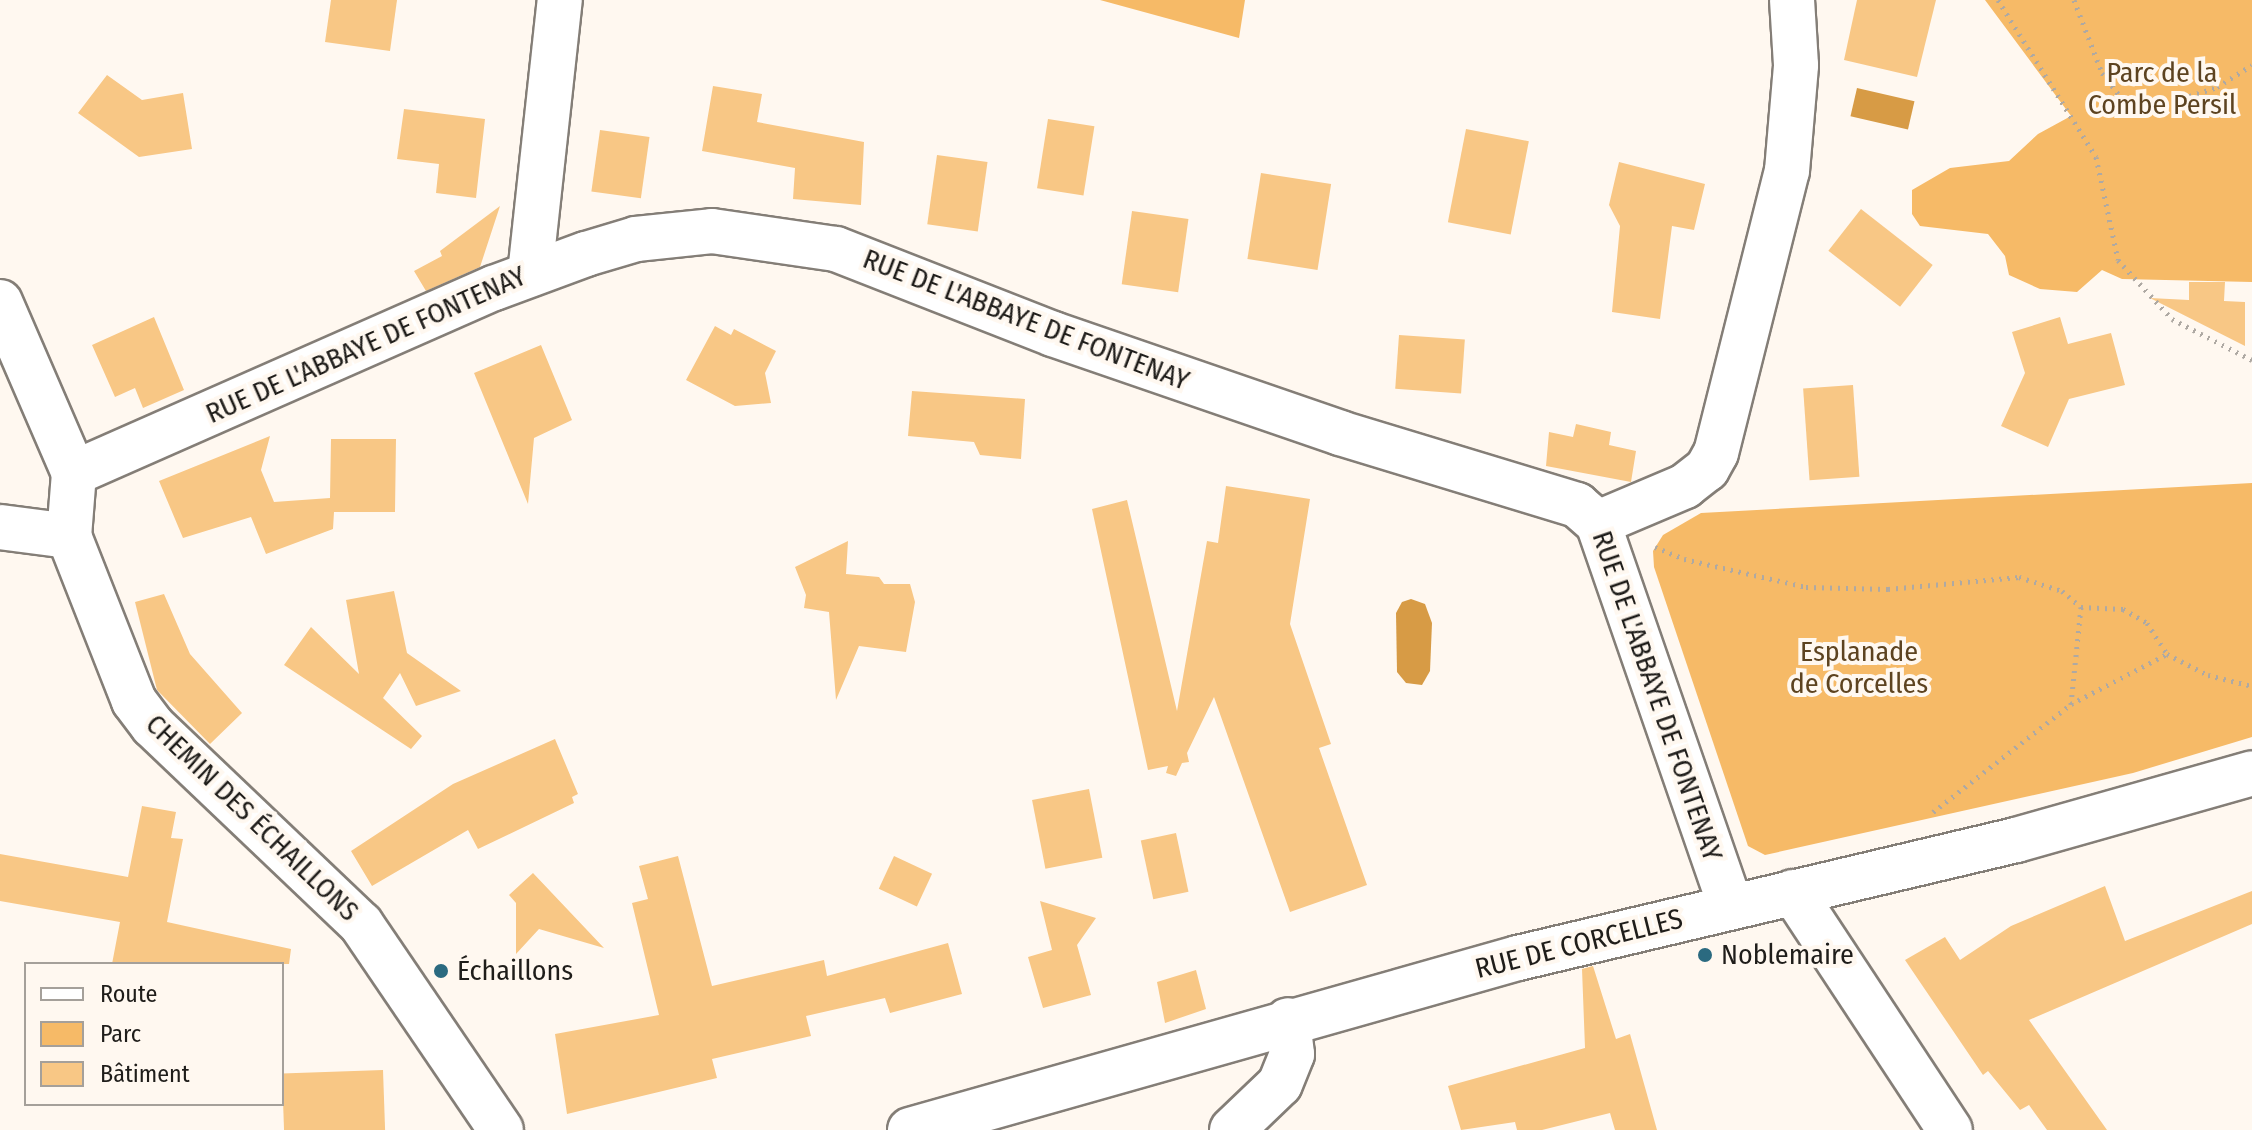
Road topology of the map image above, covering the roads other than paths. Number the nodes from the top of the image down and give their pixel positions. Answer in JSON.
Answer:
{"nodes":[{"id":1,"x":560,"y":0,"type":"edge"},
{"id":2,"x":1792,"y":0,"type":"edge"},
{"id":3,"x":530,"y":274,"type":"junction"},
{"id":4,"x":0,"y":302,"type":"edge"},
{"id":5,"x":74,"y":473,"type":"junction"},
{"id":6,"x":1598,"y":523,"type":"junction"},
{"id":7,"x":0,"y":527,"type":"edge"},
{"id":8,"x":69,"y":536,"type":"junction"},
{"id":9,"x":2252,"y":773,"type":"edge"},
{"id":10,"x":1793,"y":892,"type":"junction"},
{"id":11,"x":1731,"y":906,"type":"junction"},
{"id":12,"x":1288,"y":1020,"type":"junction"},
{"id":13,"x":501,"y":1130,"type":"edge"},
{"id":14,"x":910,"y":1130,"type":"edge"},
{"id":15,"x":1232,"y":1130,"type":"edge"},
{"id":16,"x":1950,"y":1130,"type":"edge"}],
"edges":[{"from":1,"to":3,"type":"street"},
{"from":2,"to":6,"type":"street"},
{"from":3,"to":5,"type":"street","name":"RUE DE L'ABBAYE DE FONTENAY"},
{"from":3,"to":6,"type":"street","name":"RUE DE L'ABBAYE DE FONTENAY"},
{"from":4,"to":5,"type":"street","name":"CHEMIN DES ÉCHAILLONS"},
{"from":5,"to":8,"type":"street","name":"CHEMIN DES ÉCHAILLONS"},
{"from":6,"to":11,"type":"street","name":"RUE DE L'ABBAYE DE FONTENAY"},
{"from":7,"to":8,"type":"street"},
{"from":8,"to":13,"type":"street","name":"CHEMIN DES ÉCHAILLONS"},
{"from":9,"to":10,"type":"street","name":"RUE DE CORCELLES"},
{"from":10,"to":11,"type":"street","name":"RUE DE CORCELLES"},
{"from":10,"to":16,"type":"street"},
{"from":11,"to":12,"type":"street","name":"RUE DE CORCELLES"},
{"from":12,"to":14,"type":"street","name":"RUE DE CORCELLES"},
{"from":12,"to":15,"type":"street"}]}
